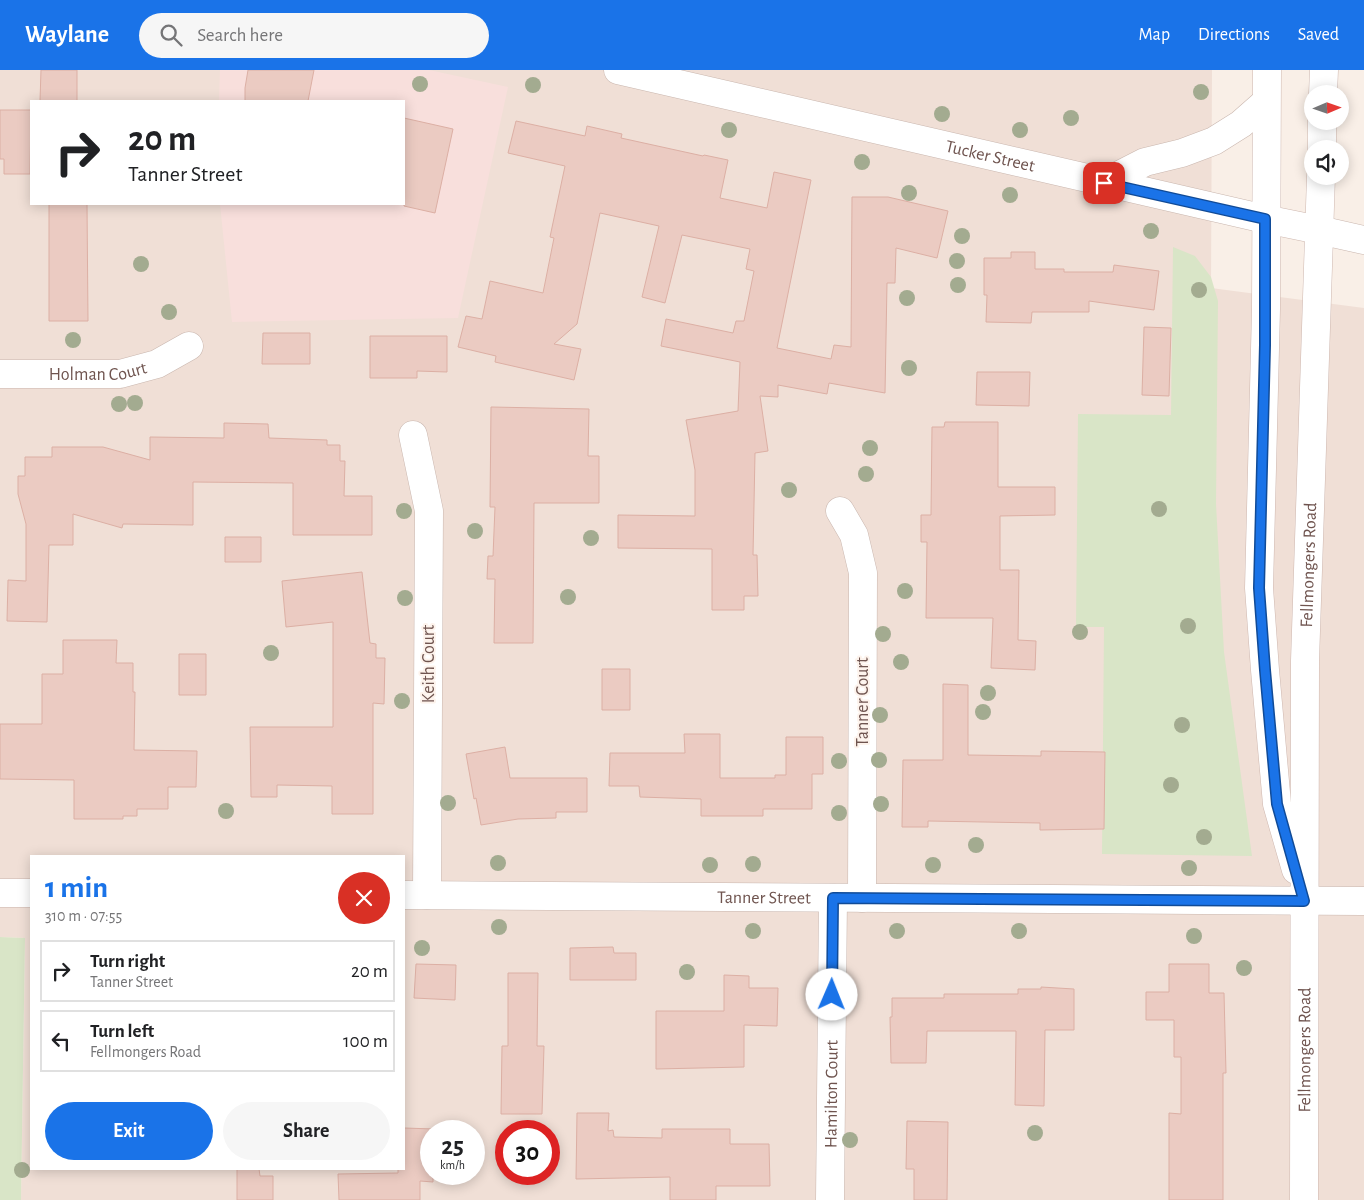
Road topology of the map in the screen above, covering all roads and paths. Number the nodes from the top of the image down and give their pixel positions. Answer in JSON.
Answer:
{"nodes":[{"id":1,"x":618,"y":70,"type":"edge"},
{"id":2,"x":1267,"y":70,"type":"edge"},
{"id":3,"x":1324,"y":70,"type":"edge"},
{"id":4,"x":1323,"y":85,"type":"edge"},
{"id":5,"x":1266,"y":102,"type":"junction"},
{"id":6,"x":1104,"y":183,"type":"junction"},
{"id":7,"x":1321,"y":185,"type":"edge"},
{"id":8,"x":1265,"y":219,"type":"junction"},
{"id":9,"x":1319,"y":230,"type":"junction"},
{"id":10,"x":1364,"y":240,"type":"edge"},
{"id":11,"x":189,"y":346,"type":"dead end"},
{"id":12,"x":0,"y":374,"type":"edge"},
{"id":13,"x":413,"y":435,"type":"dead end"},
{"id":14,"x":840,"y":511,"type":"dead end"},
{"id":15,"x":0,"y":893,"type":"edge"},
{"id":16,"x":30,"y":893,"type":"edge"},
{"id":17,"x":416,"y":895,"type":"edge"},
{"id":18,"x":833,"y":898,"type":"junction"},
{"id":19,"x":862,"y":898,"type":"junction"},
{"id":20,"x":1304,"y":901,"type":"junction"},
{"id":21,"x":1364,"y":901,"type":"edge"},
{"id":22,"x":830,"y":1200,"type":"edge"},
{"id":23,"x":1304,"y":1200,"type":"edge"}],
"edges":[{"from":1,"to":6,"type":"street","name":"Tucker Street"},
{"from":2,"to":5,"type":"street","name":"Fellmongers Road"},
{"from":3,"to":4,"type":"street"},
{"from":5,"to":6,"type":"street"},
{"from":5,"to":8,"type":"street","name":"Fellmongers Road"},
{"from":6,"to":8,"type":"street","name":"Tucker Street"},
{"from":7,"to":9,"type":"street","name":"Fellmongers Road"},
{"from":8,"to":9,"type":"street","name":"Tucker Street"},
{"from":8,"to":20,"type":"street","name":"Fellmongers Road"},
{"from":9,"to":10,"type":"street","name":"Tucker Street"},
{"from":9,"to":20,"type":"street","name":"Fellmongers Road"},
{"from":11,"to":12,"type":"street","name":"Holman Court"},
{"from":13,"to":17,"type":"street","name":"Keith Court"},
{"from":14,"to":19,"type":"street","name":"Tanner Court"},
{"from":15,"to":16,"type":"street"},
{"from":17,"to":18,"type":"street","name":"Tanner Street"},
{"from":18,"to":19,"type":"street","name":"Tanner Street"},
{"from":18,"to":22,"type":"street","name":"Hamilton Court"},
{"from":19,"to":20,"type":"street","name":"Tanner Street"},
{"from":20,"to":21,"type":"street","name":"Tanner Street"},
{"from":20,"to":23,"type":"street","name":"Fellmongers Road"}]}
